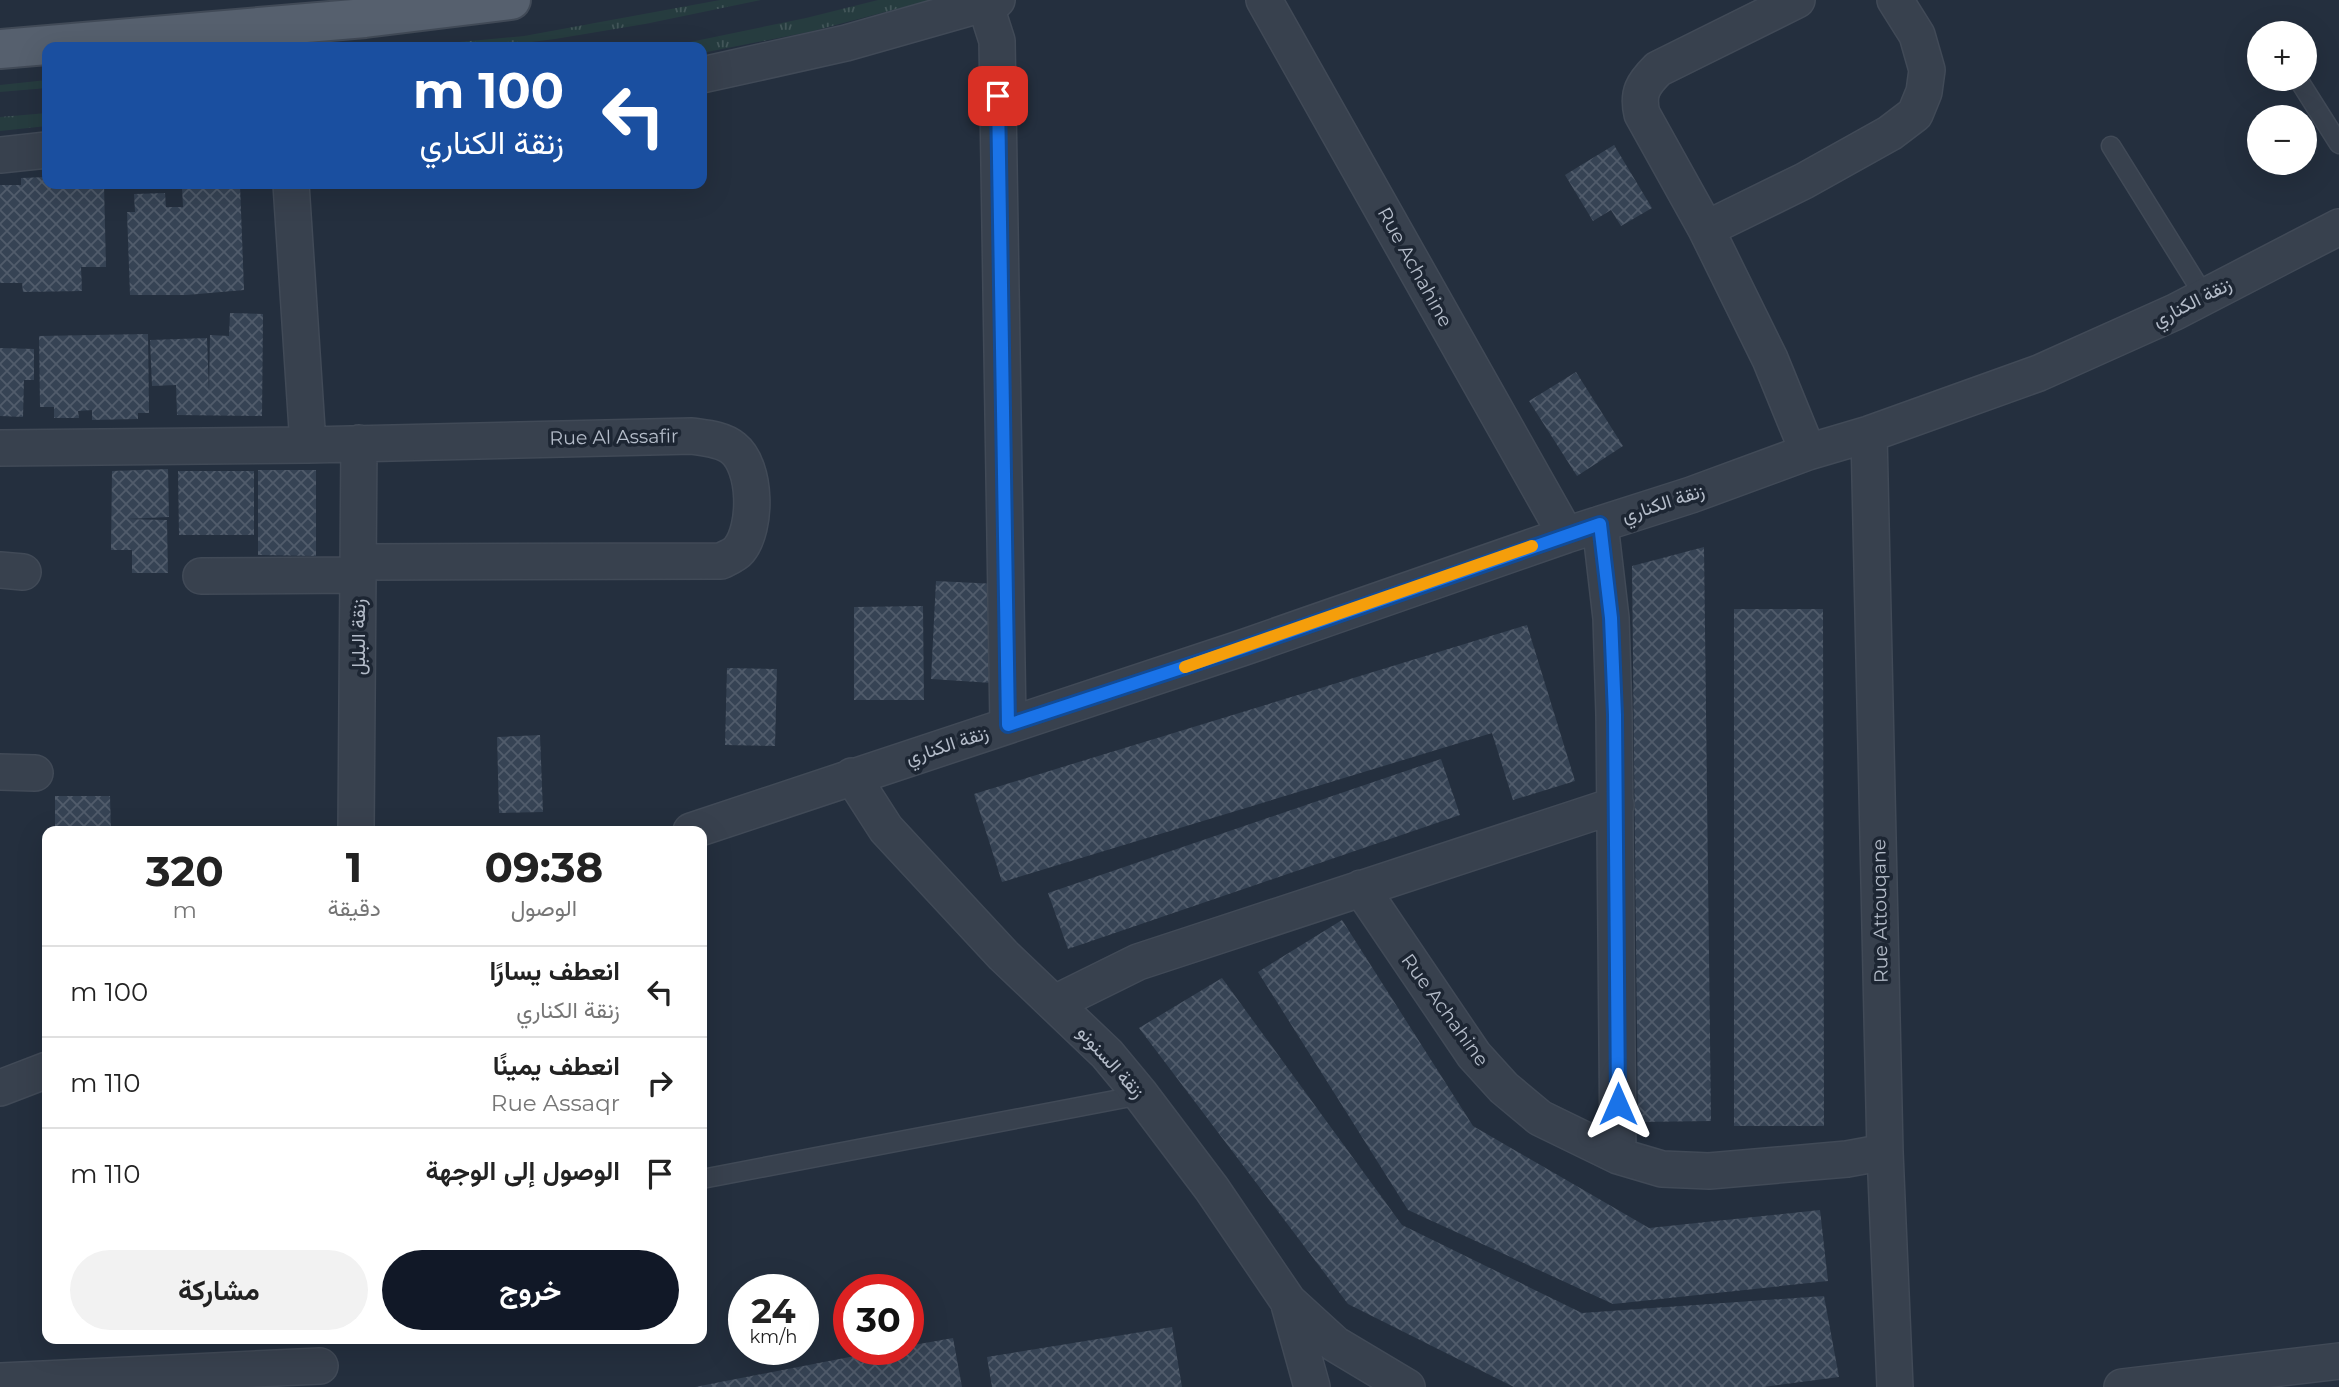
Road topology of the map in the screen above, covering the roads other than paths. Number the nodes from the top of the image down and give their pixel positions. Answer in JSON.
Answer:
{"nodes":[{"id":1,"x":511,"y":0,"type":"edge"},
{"id":2,"x":1264,"y":0,"type":"edge"},
{"id":3,"x":1797,"y":0,"type":"edge"},
{"id":4,"x":1895,"y":0,"type":"edge"},
{"id":5,"x":990,"y":2,"type":"edge"},
{"id":6,"x":91,"y":42,"type":"edge"},
{"id":7,"x":42,"y":46,"type":"edge"},
{"id":8,"x":0,"y":50,"type":"edge"},
{"id":9,"x":707,"y":74,"type":"edge"},
{"id":10,"x":2305,"y":91,"type":"edge"},
{"id":11,"x":2339,"y":145,"type":"edge"},
{"id":12,"x":2110,"y":146,"type":"dead end"},
{"id":13,"x":42,"y":151,"type":"edge"},
{"id":14,"x":0,"y":155,"type":"edge"},
{"id":15,"x":291,"y":189,"type":"edge"},
{"id":16,"x":2339,"y":227,"type":"edge"},
{"id":17,"x":1706,"y":229,"type":"junction"},
{"id":18,"x":2205,"y":296,"type":"junction"},
{"id":19,"x":1869,"y":434,"type":"junction"},
{"id":20,"x":359,"y":443,"type":"junction"},
{"id":21,"x":308,"y":445,"type":"junction"},
{"id":22,"x":0,"y":448,"type":"edge"},
{"id":23,"x":1808,"y":452,"type":"junction"},
{"id":24,"x":1600,"y":524,"type":"junction"},
{"id":25,"x":1566,"y":535,"type":"junction"},
{"id":26,"x":359,"y":568,"type":"junction"},
{"id":27,"x":201,"y":576,"type":"dead end"},
{"id":28,"x":1008,"y":725,"type":"junction"},
{"id":29,"x":0,"y":772,"type":"edge"},
{"id":30,"x":35,"y":773,"type":"dead end"},
{"id":31,"x":852,"y":776,"type":"junction"},
{"id":32,"x":1616,"y":804,"type":"junction"},
{"id":33,"x":356,"y":826,"type":"edge"},
{"id":34,"x":706,"y":826,"type":"edge"},
{"id":35,"x":1361,"y":888,"type":"junction"},
{"id":36,"x":1055,"y":1003,"type":"junction"},
{"id":37,"x":42,"y":1072,"type":"edge"},
{"id":38,"x":0,"y":1088,"type":"edge"},
{"id":39,"x":1141,"y":1095,"type":"junction"},
{"id":40,"x":1885,"y":1152,"type":"junction"},
{"id":41,"x":1618,"y":1156,"type":"junction"},
{"id":42,"x":707,"y":1178,"type":"edge"},
{"id":43,"x":1288,"y":1301,"type":"junction"},
{"id":44,"x":2339,"y":1361,"type":"edge"},
{"id":45,"x":320,"y":1364,"type":"edge"},
{"id":46,"x":0,"y":1381,"type":"edge"},
{"id":47,"x":1312,"y":1387,"type":"edge"},
{"id":48,"x":1407,"y":1387,"type":"edge"},
{"id":49,"x":1895,"y":1387,"type":"edge"},
{"id":50,"x":2122,"y":1387,"type":"edge"}],
"edges":[{"from":1,"to":6,"type":"main road"},
{"from":2,"to":25,"type":"street","name":"Rue Achahine"},
{"from":3,"to":17,"type":"street"},
{"from":4,"to":17,"type":"street"},
{"from":5,"to":9,"type":"street"},
{"from":5,"to":28,"type":"street"},
{"from":7,"to":8,"type":"main road"},
{"from":10,"to":11,"type":"lane"},
{"from":12,"to":18,"type":"lane"},
{"from":13,"to":14,"type":"street"},
{"from":15,"to":21,"type":"street"},
{"from":16,"to":18,"type":"street","name":"زنقة الكناري"},
{"from":17,"to":23,"type":"street"},
{"from":18,"to":19,"type":"street","name":"زنقة الكناري"},
{"from":19,"to":23,"type":"street","name":"زنقة الكناري"},
{"from":19,"to":40,"type":"street","name":"Rue Attouqane"},
{"from":20,"to":21,"type":"street","name":"Rue Al Assafir"},
{"from":20,"to":26,"type":"street","name":"زنقة البلبل"},
{"from":20,"to":26,"type":"street","name":"Rue Al Assafir"},
{"from":21,"to":22,"type":"street","name":"Rue Al Assafir"},
{"from":23,"to":24,"type":"street","name":"زنقة الكناري"},
{"from":24,"to":25,"type":"street","name":"زنقة الكناري"},
{"from":24,"to":32,"type":"street"},
{"from":25,"to":28,"type":"street","name":"زنقة الكناري"},
{"from":26,"to":27,"type":"street"},
{"from":26,"to":33,"type":"street","name":"زنقة البلبل"},
{"from":28,"to":31,"type":"street","name":"زنقة الكناري"},
{"from":29,"to":30,"type":"street"},
{"from":31,"to":34,"type":"street","name":"زنقة الكناري"},
{"from":31,"to":36,"type":"street","name":"زنقة السنونو"},
{"from":32,"to":35,"type":"street"},
{"from":32,"to":41,"type":"street"},
{"from":35,"to":36,"type":"street"},
{"from":35,"to":41,"type":"street","name":"Rue Achahine"},
{"from":36,"to":39,"type":"street","name":"زنقة السنونو"},
{"from":37,"to":38,"type":"street"},
{"from":39,"to":42,"type":"lane"},
{"from":39,"to":43,"type":"street","name":"زنقة السنونو"},
{"from":40,"to":41,"type":"street","name":"Rue Achahine"},
{"from":40,"to":49,"type":"street","name":"Rue Attouqane"},
{"from":43,"to":47,"type":"street","name":"زنقة السنونو"},
{"from":43,"to":48,"type":"street"},
{"from":44,"to":50,"type":"street"},
{"from":45,"to":46,"type":"street"}]}
